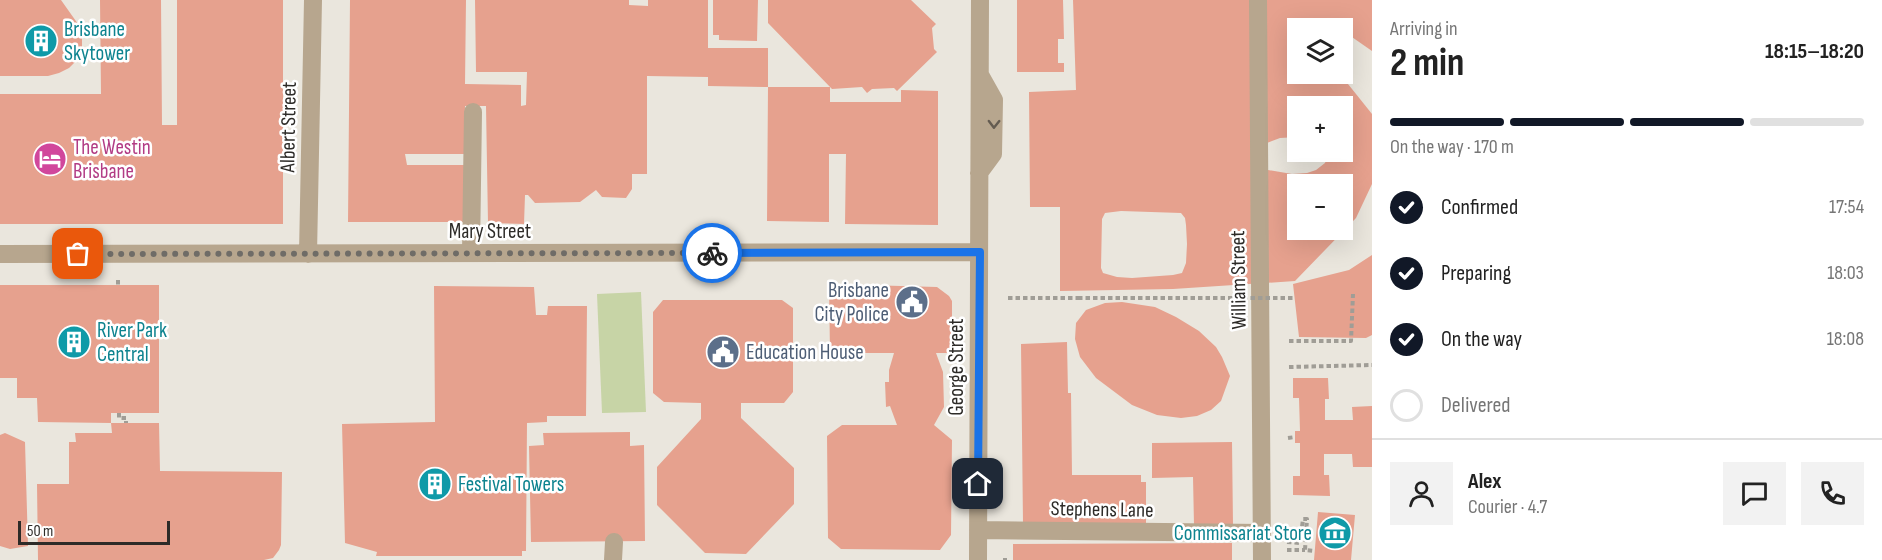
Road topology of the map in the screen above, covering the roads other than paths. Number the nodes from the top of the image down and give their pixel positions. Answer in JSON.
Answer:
{"nodes":[{"id":1,"x":313,"y":0,"type":"edge"},
{"id":2,"x":980,"y":0,"type":"edge"},
{"id":3,"x":1258,"y":0,"type":"edge"},
{"id":4,"x":473,"y":112,"type":"dead end"},
{"id":5,"x":980,"y":252,"type":"junction"},
{"id":6,"x":471,"y":253,"type":"junction"},
{"id":7,"x":0,"y":254,"type":"edge"},
{"id":8,"x":308,"y":254,"type":"junction"},
{"id":9,"x":978,"y":530,"type":"junction"},
{"id":10,"x":1262,"y":533,"type":"junction"},
{"id":11,"x":614,"y":542,"type":"dead end"},
{"id":12,"x":613,"y":560,"type":"edge"},
{"id":13,"x":978,"y":560,"type":"edge"},
{"id":14,"x":1262,"y":560,"type":"edge"}],
"edges":[{"from":1,"to":8,"type":"street","name":"Albert Street"},
{"from":2,"to":5,"type":"street","name":"George Street"},
{"from":3,"to":10,"type":"street","name":"William Street"},
{"from":4,"to":6,"type":"street"},
{"from":5,"to":6,"type":"street","name":"Mary Street"},
{"from":5,"to":9,"type":"street","name":"George Street"},
{"from":6,"to":8,"type":"street","name":"Mary Street"},
{"from":7,"to":8,"type":"street","name":"Mary Street"},
{"from":9,"to":10,"type":"street","name":"Stephens Lane"},
{"from":9,"to":13,"type":"street","name":"George Street"},
{"from":10,"to":14,"type":"street","name":"William Street"},
{"from":11,"to":12,"type":"street"}]}
